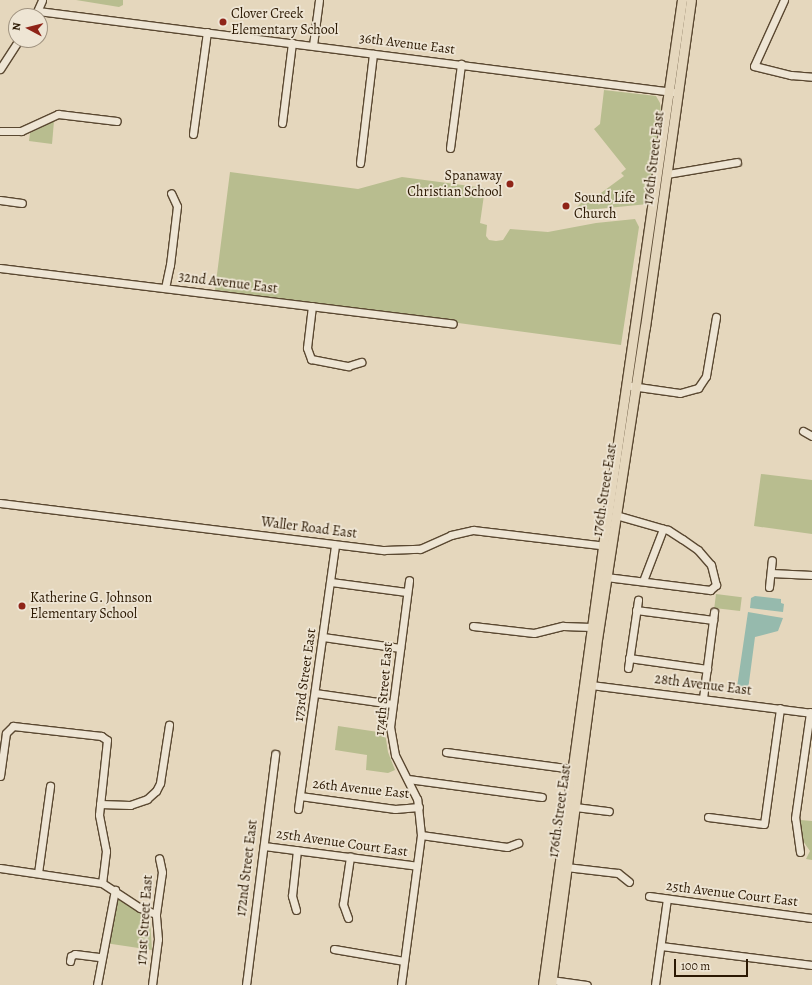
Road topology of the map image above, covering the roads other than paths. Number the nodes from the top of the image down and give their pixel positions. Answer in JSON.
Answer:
{"nodes":[{"id":1,"x":319,"y":0,"type":"edge"},
{"id":2,"x":682,"y":0,"type":"edge"},
{"id":3,"x":691,"y":0,"type":"edge"},
{"id":4,"x":784,"y":0,"type":"edge"},
{"id":5,"x":48,"y":15,"type":"edge"},
{"id":6,"x":207,"y":32,"type":"junction"},
{"id":7,"x":292,"y":43,"type":"junction"},
{"id":8,"x":313,"y":45,"type":"junction"},
{"id":9,"x":14,"y":48,"type":"edge"},
{"id":10,"x":373,"y":54,"type":"junction"},
{"id":11,"x":461,"y":64,"type":"junction"},
{"id":12,"x":0,"y":69,"type":"edge"},
{"id":13,"x":812,"y":77,"type":"edge"},
{"id":14,"x":673,"y":92,"type":"junction"},
{"id":15,"x":118,"y":121,"type":"dead end"},
{"id":16,"x":282,"y":123,"type":"dead end"},
{"id":17,"x":0,"y":131,"type":"edge"},
{"id":18,"x":193,"y":134,"type":"dead end"},
{"id":19,"x":450,"y":148,"type":"dead end"},
{"id":20,"x":737,"y":162,"type":"dead end"},
{"id":21,"x":360,"y":163,"type":"dead end"},
{"id":22,"x":667,"y":174,"type":"junction"},
{"id":23,"x":171,"y":194,"type":"dead end"},
{"id":24,"x":0,"y":200,"type":"edge"},
{"id":25,"x":22,"y":203,"type":"dead end"},
{"id":26,"x":0,"y":268,"type":"edge"},
{"id":27,"x":165,"y":288,"type":"junction"},
{"id":28,"x":312,"y":306,"type":"junction"},
{"id":29,"x":716,"y":317,"type":"dead end"},
{"id":30,"x":453,"y":324,"type":"dead end"},
{"id":31,"x":361,"y":362,"type":"dead end"},
{"id":32,"x":631,"y":386,"type":"junction"},
{"id":33,"x":803,"y":431,"type":"dead end"},
{"id":34,"x":812,"y":436,"type":"edge"},
{"id":35,"x":0,"y":503,"type":"edge"},
{"id":36,"x":616,"y":515,"type":"junction"},
{"id":37,"x":663,"y":529,"type":"junction"},
{"id":38,"x":335,"y":545,"type":"junction"},
{"id":39,"x":607,"y":546,"type":"junction"},
{"id":40,"x":772,"y":560,"type":"dead end"},
{"id":41,"x":771,"y":573,"type":"junction"},
{"id":42,"x":812,"y":575,"type":"edge"},
{"id":43,"x":606,"y":577,"type":"junction"},
{"id":44,"x":409,"y":580,"type":"dead end"},
{"id":45,"x":643,"y":581,"type":"junction"},
{"id":46,"x":331,"y":582,"type":"junction"},
{"id":47,"x":769,"y":587,"type":"dead end"},
{"id":48,"x":406,"y":592,"type":"junction"},
{"id":49,"x":638,"y":600,"type":"dead end"},
{"id":50,"x":636,"y":610,"type":"junction"},
{"id":51,"x":714,"y":612,"type":"dead end"},
{"id":52,"x":713,"y":620,"type":"junction"},
{"id":53,"x":473,"y":626,"type":"dead end"},
{"id":54,"x":591,"y":627,"type":"junction"},
{"id":55,"x":323,"y":638,"type":"junction"},
{"id":56,"x":400,"y":648,"type":"junction"},
{"id":57,"x":588,"y":651,"type":"junction"},
{"id":58,"x":629,"y":658,"type":"junction"},
{"id":59,"x":628,"y":668,"type":"dead end"},
{"id":60,"x":707,"y":669,"type":"junction"},
{"id":61,"x":591,"y":685,"type":"junction"},
{"id":62,"x":315,"y":693,"type":"junction"},
{"id":63,"x":703,"y":698,"type":"junction"},
{"id":64,"x":392,"y":704,"type":"junction"},
{"id":65,"x":780,"y":708,"type":"junction"},
{"id":66,"x":811,"y":713,"type":"edge"},
{"id":67,"x":169,"y":725,"type":"dead end"},
{"id":68,"x":446,"y":752,"type":"dead end"},
{"id":69,"x":275,"y":754,"type":"dead end"},
{"id":70,"x":573,"y":769,"type":"junction"},
{"id":71,"x":0,"y":776,"type":"edge"},
{"id":72,"x":408,"y":779,"type":"junction"},
{"id":73,"x":50,"y":786,"type":"dead end"},
{"id":74,"x":300,"y":796,"type":"junction"},
{"id":75,"x":542,"y":797,"type":"dead end"},
{"id":76,"x":100,"y":804,"type":"junction"},
{"id":77,"x":419,"y":807,"type":"junction"},
{"id":78,"x":575,"y":807,"type":"junction"},
{"id":79,"x":298,"y":809,"type":"dead end"},
{"id":80,"x":609,"y":811,"type":"dead end"},
{"id":81,"x":708,"y":817,"type":"dead end"},
{"id":82,"x":564,"y":834,"type":"junction"},
{"id":83,"x":421,"y":835,"type":"junction"},
{"id":84,"x":518,"y":843,"type":"dead end"},
{"id":85,"x":264,"y":846,"type":"junction"},
{"id":86,"x":297,"y":850,"type":"junction"},
{"id":87,"x":800,"y":852,"type":"dead end"},
{"id":88,"x":160,"y":858,"type":"dead end"},
{"id":89,"x":350,"y":858,"type":"junction"},
{"id":90,"x":417,"y":866,"type":"junction"},
{"id":91,"x":0,"y":868,"type":"edge"},
{"id":92,"x":565,"y":871,"type":"junction"},
{"id":93,"x":38,"y":874,"type":"junction"},
{"id":94,"x":629,"y":882,"type":"dead end"},
{"id":95,"x":102,"y":883,"type":"junction"},
{"id":96,"x":115,"y":890,"type":"junction"},
{"id":97,"x":649,"y":896,"type":"dead end"},
{"id":98,"x":667,"y":899,"type":"junction"},
{"id":99,"x":296,"y":910,"type":"dead end"},
{"id":100,"x":156,"y":914,"type":"junction"},
{"id":101,"x":348,"y":918,"type":"dead end"},
{"id":102,"x":812,"y":918,"type":"edge"},
{"id":103,"x":661,"y":946,"type":"junction"},
{"id":104,"x":334,"y":949,"type":"dead end"},
{"id":105,"x":101,"y":957,"type":"junction"},
{"id":106,"x":404,"y":961,"type":"junction"},
{"id":107,"x":70,"y":962,"type":"dead end"},
{"id":108,"x":812,"y":965,"type":"edge"},
{"id":109,"x":548,"y":983,"type":"edge"},
{"id":110,"x":97,"y":985,"type":"edge"},
{"id":111,"x":152,"y":985,"type":"edge"},
{"id":112,"x":246,"y":985,"type":"edge"},
{"id":113,"x":401,"y":985,"type":"edge"},
{"id":114,"x":588,"y":985,"type":"edge"},
{"id":115,"x":655,"y":985,"type":"edge"}],
"edges":[{"from":1,"to":8,"type":"street"},
{"from":2,"to":14,"type":"main road","name":"176th Street East"},
{"from":3,"to":14,"type":"main road","name":"176th Street East"},
{"from":4,"to":13,"type":"street"},
{"from":5,"to":6,"type":"street","name":"36th Avenue East"},
{"from":6,"to":7,"type":"street","name":"36th Avenue East"},
{"from":6,"to":18,"type":"street"},
{"from":7,"to":8,"type":"street","name":"36th Avenue East"},
{"from":7,"to":16,"type":"street"},
{"from":8,"to":10,"type":"street","name":"36th Avenue East"},
{"from":9,"to":12,"type":"street"},
{"from":10,"to":11,"type":"street","name":"36th Avenue East"},
{"from":10,"to":21,"type":"street"},
{"from":11,"to":14,"type":"street","name":"36th Avenue East"},
{"from":11,"to":19,"type":"street"},
{"from":14,"to":22,"type":"main road","name":"176th Street East"},
{"from":14,"to":32,"type":"main road","name":"176th Street East"},
{"from":15,"to":17,"type":"street"},
{"from":20,"to":22,"type":"street"},
{"from":22,"to":32,"type":"main road","name":"176th Street East"},
{"from":23,"to":27,"type":"street"},
{"from":24,"to":25,"type":"street"},
{"from":26,"to":27,"type":"street","name":"32nd Avenue East"},
{"from":27,"to":28,"type":"street","name":"32nd Avenue East"},
{"from":28,"to":30,"type":"street","name":"32nd Avenue East"},
{"from":28,"to":31,"type":"street"},
{"from":29,"to":32,"type":"street"},
{"from":32,"to":36,"type":"main road","name":"176th Street East"},
{"from":32,"to":39,"type":"main road","name":"176th Street East"},
{"from":33,"to":34,"type":"street"},
{"from":35,"to":38,"type":"street","name":"Waller Road East"},
{"from":36,"to":37,"type":"street"},
{"from":36,"to":39,"type":"main road","name":"176th Street East"},
{"from":37,"to":45,"type":"street"},
{"from":37,"to":45,"type":"street"},
{"from":38,"to":39,"type":"street","name":"Waller Road East"},
{"from":38,"to":46,"type":"street","name":"173rd Street East"},
{"from":39,"to":43,"type":"main road","name":"176th Street East"},
{"from":39,"to":54,"type":"main road","name":"176th Street East"},
{"from":40,"to":41,"type":"street"},
{"from":41,"to":42,"type":"street"},
{"from":41,"to":47,"type":"street"},
{"from":43,"to":45,"type":"street"},
{"from":43,"to":61,"type":"main road","name":"176th Street East"},
{"from":44,"to":48,"type":"street","name":"174th Street East"},
{"from":46,"to":48,"type":"street"},
{"from":46,"to":55,"type":"street","name":"173rd Street East"},
{"from":48,"to":56,"type":"street","name":"174th Street East"},
{"from":49,"to":50,"type":"street"},
{"from":50,"to":52,"type":"street"},
{"from":50,"to":58,"type":"street"},
{"from":51,"to":52,"type":"street"},
{"from":52,"to":60,"type":"street"},
{"from":53,"to":54,"type":"street"},
{"from":54,"to":57,"type":"main road","name":"176th Street East"},
{"from":55,"to":56,"type":"street"},
{"from":55,"to":62,"type":"street","name":"173rd Street East"},
{"from":56,"to":64,"type":"street","name":"174th Street East"},
{"from":57,"to":61,"type":"main road"},
{"from":57,"to":70,"type":"main road","name":"176th Street East"},
{"from":58,"to":59,"type":"street"},
{"from":58,"to":60,"type":"street"},
{"from":60,"to":63,"type":"street"},
{"from":61,"to":63,"type":"street","name":"28th Avenue East"},
{"from":61,"to":78,"type":"main road","name":"176th Street East"},
{"from":62,"to":64,"type":"street"},
{"from":62,"to":74,"type":"street","name":"173rd Street East"},
{"from":63,"to":65,"type":"street","name":"28th Avenue East"},
{"from":64,"to":72,"type":"street","name":"174th Street East"},
{"from":65,"to":66,"type":"street","name":"28th Avenue East"},
{"from":65,"to":81,"type":"street"},
{"from":66,"to":87,"type":"street"},
{"from":67,"to":76,"type":"street"},
{"from":68,"to":70,"type":"street"},
{"from":69,"to":85,"type":"street","name":"172nd Street East"},
{"from":70,"to":82,"type":"main road","name":"176th Street East"},
{"from":71,"to":76,"type":"street"},
{"from":72,"to":75,"type":"street"},
{"from":72,"to":77,"type":"street","name":"174th Street East"},
{"from":73,"to":93,"type":"street"},
{"from":74,"to":77,"type":"street","name":"26th Avenue East"},
{"from":74,"to":79,"type":"street","name":"173rd Street East"},
{"from":76,"to":95,"type":"street"},
{"from":77,"to":83,"type":"street","name":"174th Street East"},
{"from":78,"to":80,"type":"street"},
{"from":78,"to":92,"type":"main road","name":"176th Street East"},
{"from":82,"to":92,"type":"main road"},
{"from":82,"to":109,"type":"main road","name":"176th Street East"},
{"from":83,"to":84,"type":"street"},
{"from":83,"to":90,"type":"street","name":"174th Street East"},
{"from":85,"to":86,"type":"street","name":"25th Avenue Court East"},
{"from":85,"to":112,"type":"street","name":"172nd Street East"},
{"from":86,"to":89,"type":"street","name":"25th Avenue Court East"},
{"from":86,"to":99,"type":"street"},
{"from":88,"to":100,"type":"street","name":"171st Street East"},
{"from":89,"to":90,"type":"street","name":"25th Avenue Court East"},
{"from":89,"to":101,"type":"street"},
{"from":90,"to":106,"type":"street","name":"174th Street East"},
{"from":91,"to":93,"type":"street"},
{"from":92,"to":94,"type":"street"},
{"from":92,"to":109,"type":"main road","name":"176th Street East"},
{"from":93,"to":95,"type":"street"},
{"from":95,"to":96,"type":"street"},
{"from":96,"to":100,"type":"street"},
{"from":96,"to":105,"type":"street"},
{"from":97,"to":98,"type":"street","name":"25th Avenue Court East"},
{"from":98,"to":102,"type":"street","name":"25th Avenue Court East"},
{"from":98,"to":103,"type":"street"},
{"from":100,"to":111,"type":"street","name":"171st Street East"},
{"from":103,"to":108,"type":"street"},
{"from":103,"to":115,"type":"street"},
{"from":104,"to":106,"type":"street"},
{"from":105,"to":107,"type":"street"},
{"from":105,"to":110,"type":"street"},
{"from":106,"to":113,"type":"street","name":"174th Street East"},
{"from":109,"to":114,"type":"street"}]}
